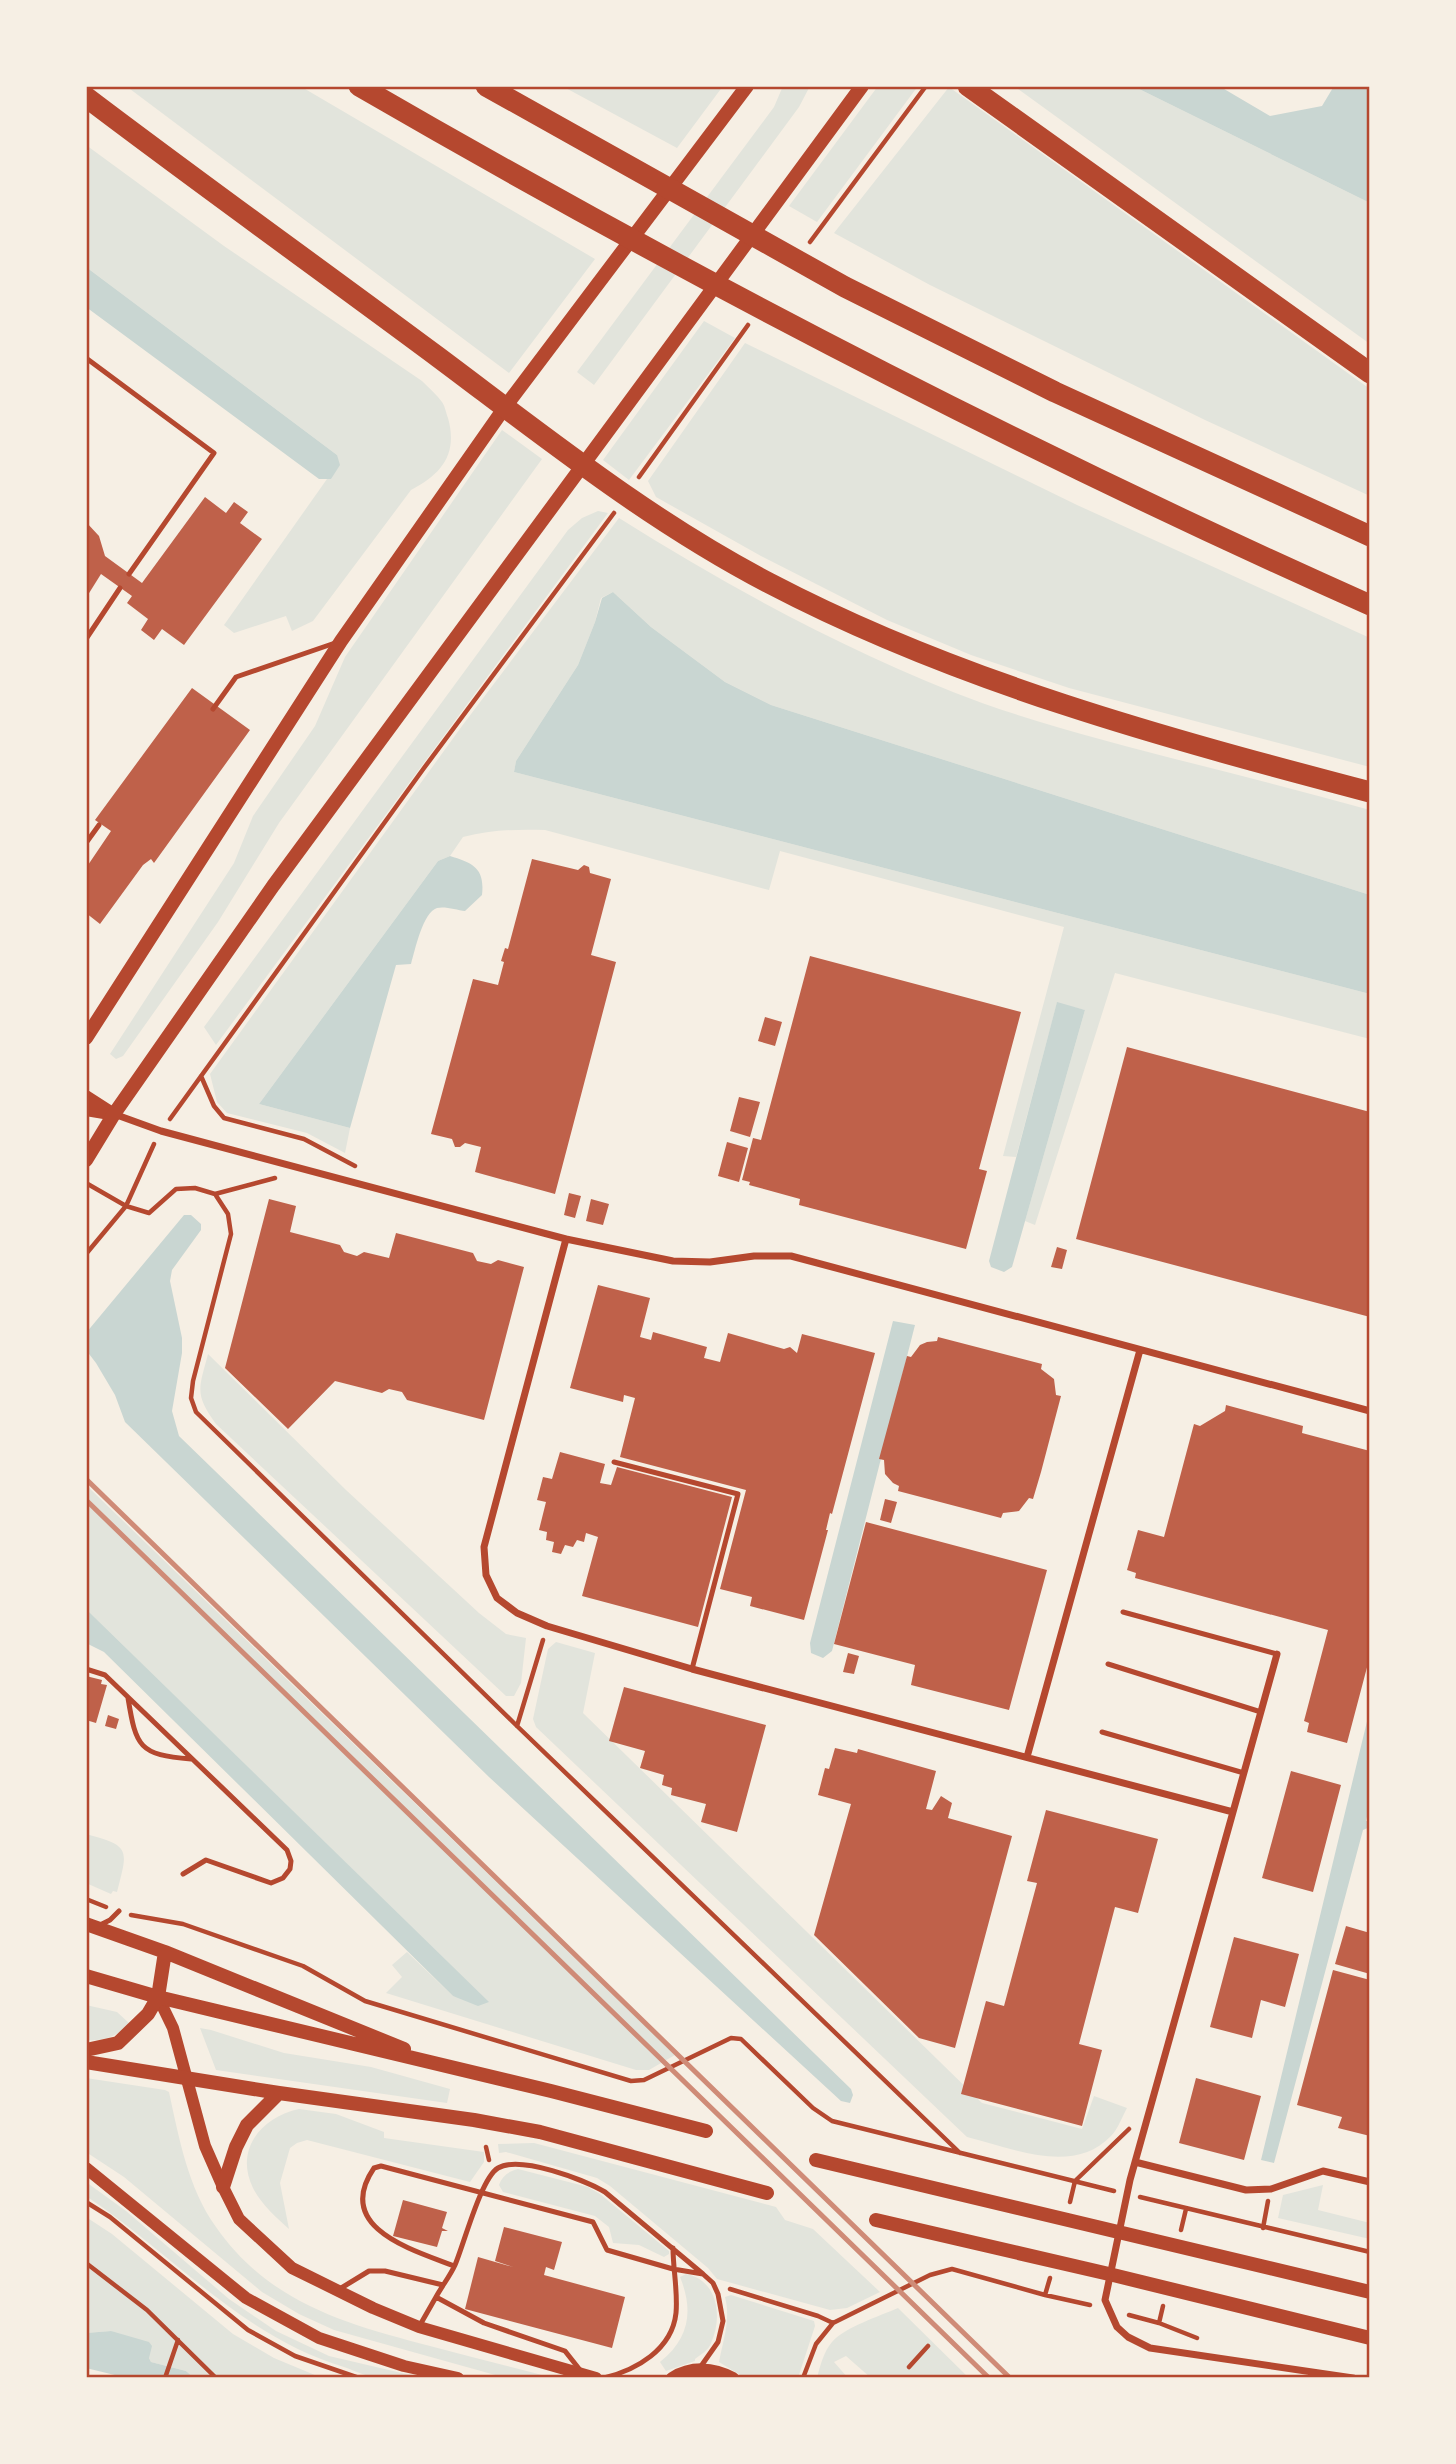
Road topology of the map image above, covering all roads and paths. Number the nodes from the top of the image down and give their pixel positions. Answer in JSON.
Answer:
{"nodes":[{"id":1,"x":359,"y":86,"type":"edge"},
{"id":2,"x":486,"y":86,"type":"edge"},
{"id":3,"x":747,"y":86,"type":"edge"},
{"id":4,"x":862,"y":86,"type":"edge"},
{"id":5,"x":926,"y":86,"type":"edge"},
{"id":6,"x":968,"y":86,"type":"edge"},
{"id":7,"x":86,"y":97,"type":"edge"},
{"id":8,"x":808,"y":245,"type":"dead end"},
{"id":9,"x":752,"y":320,"type":"dead end"},
{"id":10,"x":86,"y":358,"type":"edge"},
{"id":11,"x":1370,"y":373,"type":"edge"},
{"id":12,"x":505,"y":407,"type":"junction"},
{"id":13,"x":583,"y":466,"type":"junction"},
{"id":14,"x":626,"y":496,"type":"junction"},
{"id":15,"x":1370,"y":536,"type":"edge"},
{"id":16,"x":129,"y":574,"type":"dead end"},
{"id":17,"x":120,"y":588,"type":"dead end"},
{"id":18,"x":1370,"y":605,"type":"edge"},
{"id":19,"x":86,"y":639,"type":"edge"},
{"id":20,"x":341,"y":641,"type":"junction"},
{"id":21,"x":213,"y":709,"type":"dead end"},
{"id":22,"x":1370,"y":792,"type":"edge"},
{"id":23,"x":99,"y":825,"type":"dead end"},
{"id":24,"x":86,"y":843,"type":"edge"},
{"id":25,"x":86,"y":1038,"type":"edge"},
{"id":26,"x":201,"y":1076,"type":"junction"},
{"id":27,"x":86,"y":1096,"type":"edge"},
{"id":28,"x":86,"y":1110,"type":"edge"},
{"id":29,"x":114,"y":1114,"type":"junction"},
{"id":30,"x":161,"y":1131,"type":"junction"},
{"id":31,"x":86,"y":1160,"type":"edge"},
{"id":32,"x":301,"y":1169,"type":"junction"},
{"id":33,"x":86,"y":1183,"type":"edge"},
{"id":34,"x":374,"y":1188,"type":"junction"},
{"id":35,"x":215,"y":1194,"type":"junction"},
{"id":36,"x":126,"y":1206,"type":"junction"},
{"id":37,"x":566,"y":1239,"type":"junction"},
{"id":38,"x":86,"y":1254,"type":"edge"},
{"id":39,"x":1140,"y":1350,"type":"junction"},
{"id":40,"x":1370,"y":1411,"type":"edge"},
{"id":41,"x":614,"y":1461,"type":"dead end"},
{"id":42,"x":1123,"y":1612,"type":"dead end"},
{"id":43,"x":547,"y":1626,"type":"junction"},
{"id":44,"x":1277,"y":1654,"type":"joint"},
{"id":45,"x":1108,"y":1664,"type":"dead end"},
{"id":46,"x":86,"y":1669,"type":"edge"},
{"id":47,"x":691,"y":1669,"type":"junction"},
{"id":48,"x":128,"y":1697,"type":"junction"},
{"id":49,"x":1261,"y":1712,"type":"junction"},
{"id":50,"x":517,"y":1726,"type":"junction"},
{"id":51,"x":1102,"y":1732,"type":"dead end"},
{"id":52,"x":1027,"y":1757,"type":"junction"},
{"id":53,"x":191,"y":1759,"type":"junction"},
{"id":54,"x":1244,"y":1773,"type":"junction"},
{"id":55,"x":1233,"y":1812,"type":"junction"},
{"id":56,"x":183,"y":1874,"type":"dead end"},
{"id":57,"x":86,"y":1899,"type":"edge"},
{"id":58,"x":119,"y":1911,"type":"junction"},
{"id":59,"x":89,"y":1927,"type":"edge"},
{"id":60,"x":164,"y":1952,"type":"junction"},
{"id":61,"x":86,"y":1976,"type":"edge"},
{"id":62,"x":158,"y":1997,"type":"junction"},
{"id":63,"x":86,"y":2050,"type":"edge"},
{"id":64,"x":86,"y":2062,"type":"edge"},
{"id":65,"x":451,"y":2068,"type":"junction"},
{"id":66,"x":188,"y":2079,"type":"junction"},
{"id":67,"x":279,"y":2093,"type":"junction"},
{"id":68,"x":1149,"y":2109,"type":"junction"},
{"id":69,"x":705,"y":2132,"type":"dead end"},
{"id":70,"x":960,"y":2152,"type":"junction"},
{"id":71,"x":816,"y":2160,"type":"dead end"},
{"id":72,"x":1135,"y":2162,"type":"junction"},
{"id":73,"x":86,"y":2168,"type":"edge"},
{"id":74,"x":1075,"y":2181,"type":"junction"},
{"id":75,"x":1370,"y":2182,"type":"edge"},
{"id":76,"x":223,"y":2187,"type":"junction"},
{"id":77,"x":1271,"y":2189,"type":"junction"},
{"id":78,"x":482,"y":2192,"type":"junction"},
{"id":79,"x":767,"y":2193,"type":"dead end"},
{"id":80,"x":1127,"y":2194,"type":"junction"},
{"id":81,"x":1064,"y":2219,"type":"junction"},
{"id":82,"x":876,"y":2220,"type":"dead end"},
{"id":83,"x":1263,"y":2228,"type":"junction"},
{"id":84,"x":1118,"y":2231,"type":"junction"},
{"id":85,"x":673,"y":2248,"type":"junction"},
{"id":86,"x":1370,"y":2252,"type":"edge"},
{"id":87,"x":1055,"y":2261,"type":"junction"},
{"id":88,"x":86,"y":2263,"type":"edge"},
{"id":89,"x":454,"y":2266,"type":"junction"},
{"id":90,"x":673,"y":2269,"type":"junction"},
{"id":91,"x":703,"y":2273,"type":"junction"},
{"id":92,"x":1109,"y":2274,"type":"junction"},
{"id":93,"x":713,"y":2283,"type":"junction"},
{"id":94,"x":443,"y":2285,"type":"junction"},
{"id":95,"x":336,"y":2291,"type":"junction"},
{"id":96,"x":1370,"y":2292,"type":"edge"},
{"id":97,"x":1045,"y":2295,"type":"junction"},
{"id":98,"x":436,"y":2297,"type":"junction"},
{"id":99,"x":1107,"y":2309,"type":"junction"},
{"id":100,"x":833,"y":2323,"type":"junction"},
{"id":101,"x":1159,"y":2323,"type":"dead end"},
{"id":102,"x":419,"y":2327,"type":"junction"},
{"id":103,"x":1370,"y":2338,"type":"edge"},
{"id":104,"x":178,"y":2340,"type":"junction"},
{"id":105,"x":928,"y":2346,"type":"dead end"},
{"id":106,"x":909,"y":2367,"type":"dead end"},
{"id":107,"x":699,"y":2369,"type":"junction"},
{"id":108,"x":590,"y":2377,"type":"edge"},
{"id":109,"x":165,"y":2378,"type":"edge"},
{"id":110,"x":216,"y":2378,"type":"edge"},
{"id":111,"x":458,"y":2378,"type":"edge"},
{"id":112,"x":604,"y":2378,"type":"edge"},
{"id":113,"x":672,"y":2378,"type":"edge"},
{"id":114,"x":733,"y":2378,"type":"edge"},
{"id":115,"x":803,"y":2378,"type":"edge"},
{"id":116,"x":1353,"y":2378,"type":"edge"}],
"edges":[{"from":1,"to":18,"type":"highway"},
{"from":2,"to":15,"type":"highway"},
{"from":3,"to":12,"type":"main road"},
{"from":4,"to":13,"type":"main road"},
{"from":5,"to":8,"type":"path"},
{"from":6,"to":11,"type":"highway"},
{"from":7,"to":12,"type":"highway"},
{"from":9,"to":14,"type":"path"},
{"from":10,"to":16,"type":"lane"},
{"from":12,"to":13,"type":"highway"},
{"from":12,"to":20,"type":"main road"},
{"from":13,"to":14,"type":"highway"},
{"from":13,"to":29,"type":"main road"},
{"from":14,"to":22,"type":"highway"},
{"from":14,"to":26,"type":"path"},
{"from":17,"to":19,"type":"lane"},
{"from":20,"to":21,"type":"lane"},
{"from":20,"to":25,"type":"main road"},
{"from":23,"to":24,"type":"lane"},
{"from":26,"to":30,"type":"path"},
{"from":26,"to":34,"type":"path"},
{"from":27,"to":29,"type":"street"},
{"from":28,"to":29,"type":"street"},
{"from":29,"to":30,"type":"street"},
{"from":29,"to":31,"type":"main road"},
{"from":30,"to":32,"type":"street"},
{"from":30,"to":36,"type":"path"},
{"from":32,"to":34,"type":"street"},
{"from":32,"to":35,"type":"path"},
{"from":33,"to":36,"type":"path"},
{"from":34,"to":37,"type":"street"},
{"from":35,"to":36,"type":"path"},
{"from":35,"to":50,"type":"path"},
{"from":36,"to":38,"type":"path"},
{"from":37,"to":39,"type":"street"},
{"from":37,"to":43,"type":"street"},
{"from":39,"to":40,"type":"street"},
{"from":39,"to":52,"type":"street"},
{"from":41,"to":47,"type":"lane"},
{"from":42,"to":44,"type":"lane"},
{"from":43,"to":47,"type":"street"},
{"from":43,"to":50,"type":"path"},
{"from":44,"to":49,"type":"street"},
{"from":45,"to":49,"type":"lane"},
{"from":46,"to":48,"type":"lane"},
{"from":47,"to":52,"type":"street"},
{"from":48,"to":53,"type":"lane"},
{"from":48,"to":53,"type":"lane"},
{"from":49,"to":54,"type":"street"},
{"from":50,"to":70,"type":"path"},
{"from":51,"to":54,"type":"lane"},
{"from":52,"to":55,"type":"street"},
{"from":53,"to":56,"type":"lane"},
{"from":54,"to":55,"type":"street"},
{"from":55,"to":68,"type":"street"},
{"from":57,"to":58,"type":"path"},
{"from":58,"to":59,"type":"lane"},
{"from":58,"to":70,"type":"path"},
{"from":59,"to":60,"type":"main road"},
{"from":60,"to":62,"type":"main road"},
{"from":60,"to":65,"type":"main road"},
{"from":61,"to":62,"type":"main road"},
{"from":62,"to":63,"type":"main road"},
{"from":62,"to":65,"type":"main road"},
{"from":62,"to":66,"type":"street"},
{"from":64,"to":66,"type":"main road"},
{"from":65,"to":69,"type":"main road"},
{"from":66,"to":67,"type":"main road"},
{"from":66,"to":76,"type":"street"},
{"from":67,"to":76,"type":"main road"},
{"from":67,"to":79,"type":"main road"},
{"from":68,"to":72,"type":"street"},
{"from":68,"to":74,"type":"path"},
{"from":70,"to":74,"type":"path"},
{"from":71,"to":81,"type":"main road"},
{"from":72,"to":77,"type":"street"},
{"from":72,"to":80,"type":"street"},
{"from":73,"to":111,"type":"street"},
{"from":74,"to":80,"type":"path"},
{"from":74,"to":81,"type":"path"},
{"from":75,"to":77,"type":"street"},
{"from":76,"to":95,"type":"street"},
{"from":77,"to":83,"type":"path"},
{"from":78,"to":85,"type":"lane"},
{"from":78,"to":89,"type":"lane"},
{"from":78,"to":89,"type":"lane"},
{"from":78,"to":90,"type":"lane"},
{"from":80,"to":83,"type":"path"},
{"from":80,"to":84,"type":"street"},
{"from":81,"to":84,"type":"main road"},
{"from":82,"to":87,"type":"main road"},
{"from":83,"to":86,"type":"path"},
{"from":84,"to":92,"type":"street"},
{"from":84,"to":96,"type":"main road"},
{"from":85,"to":90,"type":"lane"},
{"from":85,"to":91,"type":"lane"},
{"from":87,"to":92,"type":"main road"},
{"from":87,"to":97,"type":"path"},
{"from":88,"to":104,"type":"path"},
{"from":89,"to":94,"type":"lane"},
{"from":90,"to":91,"type":"lane"},
{"from":90,"to":112,"type":"lane"},
{"from":91,"to":93,"type":"lane"},
{"from":92,"to":99,"type":"street"},
{"from":92,"to":103,"type":"main road"},
{"from":93,"to":100,"type":"path"},
{"from":93,"to":107,"type":"lane"},
{"from":94,"to":95,"type":"lane"},
{"from":94,"to":98,"type":"lane"},
{"from":95,"to":102,"type":"street"},
{"from":97,"to":99,"type":"path"},
{"from":97,"to":100,"type":"path"},
{"from":98,"to":102,"type":"lane"},
{"from":98,"to":108,"type":"lane"},
{"from":99,"to":101,"type":"path"},
{"from":99,"to":116,"type":"street"},
{"from":100,"to":115,"type":"path"},
{"from":102,"to":108,"type":"street"},
{"from":104,"to":109,"type":"path"},
{"from":104,"to":110,"type":"path"},
{"from":105,"to":106,"type":"path"},
{"from":107,"to":113,"type":"street"},
{"from":107,"to":114,"type":"street"}]}
